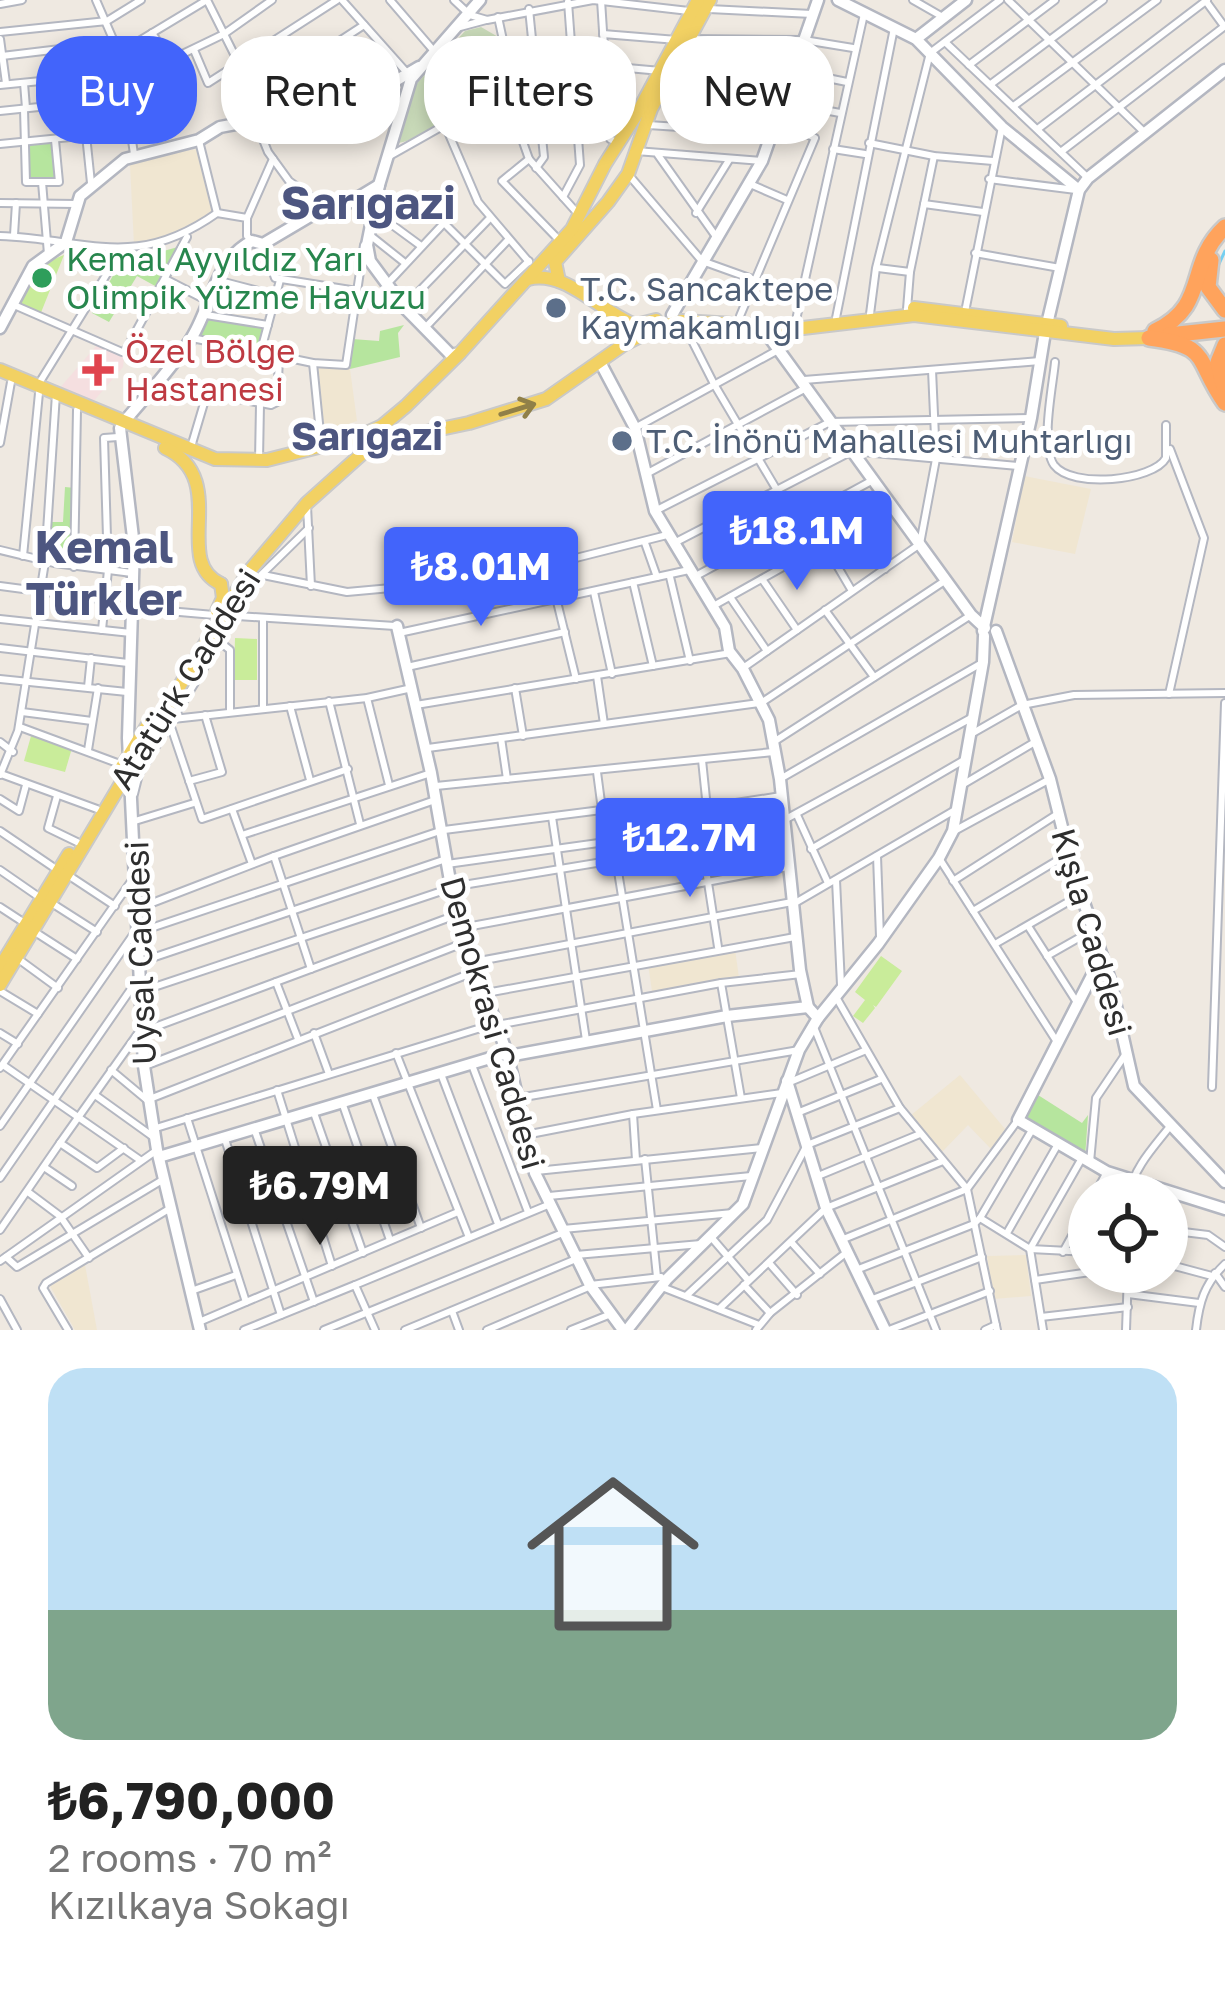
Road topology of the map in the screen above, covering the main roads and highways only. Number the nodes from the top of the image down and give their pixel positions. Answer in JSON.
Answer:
{"nodes":[{"id":1,"x":702,"y":5,"type":"edge"},
{"id":2,"x":685,"y":36,"type":"edge"},
{"id":3,"x":660,"y":73,"type":"edge"},
{"id":4,"x":660,"y":90,"type":"edge"},
{"id":5,"x":605,"y":164,"type":"junction"},
{"id":6,"x":628,"y":174,"type":"junction"},
{"id":7,"x":1225,"y":227,"type":"edge"},
{"id":8,"x":1225,"y":239,"type":"edge"},
{"id":9,"x":559,"y":280,"type":"junction"},
{"id":10,"x":522,"y":283,"type":"junction"},
{"id":11,"x":1225,"y":310,"type":"edge"},
{"id":12,"x":677,"y":318,"type":"junction"},
{"id":13,"x":836,"y":318,"type":"junction"},
{"id":14,"x":620,"y":319,"type":"junction"},
{"id":15,"x":1225,"y":326,"type":"edge"},
{"id":16,"x":1046,"y":328,"type":"junction"},
{"id":17,"x":1152,"y":334,"type":"junction"},
{"id":18,"x":772,"y":335,"type":"junction"},
{"id":19,"x":623,"y":345,"type":"junction"},
{"id":20,"x":1225,"y":345,"type":"edge"},
{"id":21,"x":4,"y":376,"type":"edge"},
{"id":22,"x":1225,"y":387,"type":"edge"},
{"id":23,"x":56,"y":397,"type":"junction"},
{"id":24,"x":1225,"y":403,"type":"edge"},
{"id":25,"x":406,"y":406,"type":"junction"},
{"id":26,"x":121,"y":429,"type":"junction"},
{"id":27,"x":425,"y":432,"type":"junction"},
{"id":28,"x":325,"y":444,"type":"junction"},
{"id":29,"x":215,"y":459,"type":"junction"},
{"id":30,"x":343,"y":469,"type":"junction"},
{"id":31,"x":195,"y":476,"type":"junction"},
{"id":32,"x":254,"y":574,"type":"junction"},
{"id":33,"x":220,"y":584,"type":"junction"},
{"id":34,"x":133,"y":751,"type":"junction"},
{"id":35,"x":63,"y":872,"type":"junction"},
{"id":36,"x":9,"y":951,"type":"edge"},
{"id":37,"x":0,"y":967,"type":"edge"},
{"id":38,"x":0,"y":988,"type":"edge"}],
"edges":[{"from":1,"to":2,"type":"main road"},
{"from":3,"to":5,"type":"main road"},
{"from":4,"to":6,"type":"main road"},
{"from":5,"to":6,"type":"main road"},
{"from":5,"to":10,"type":"main road"},
{"from":6,"to":9,"type":"main road"},
{"from":7,"to":17,"type":"highway"},
{"from":8,"to":11,"type":"highway"},
{"from":9,"to":10,"type":"main road"},
{"from":9,"to":14,"type":"main road"},
{"from":10,"to":25,"type":"main road"},
{"from":12,"to":13,"type":"main road"},
{"from":12,"to":14,"type":"main road"},
{"from":12,"to":18,"type":"main road"},
{"from":12,"to":19,"type":"main road","name":"Atatürk Caddesi"},
{"from":13,"to":16,"type":"main road"},
{"from":13,"to":18,"type":"main road"},
{"from":14,"to":19,"type":"main road"},
{"from":15,"to":17,"type":"highway"},
{"from":16,"to":17,"type":"main road"},
{"from":16,"to":18,"type":"main road"},
{"from":17,"to":24,"type":"highway"},
{"from":27,"to":19,"type":"main road","name":"Atatürk Caddesi","one_way":true},
{"from":20,"to":22,"type":"highway"},
{"from":21,"to":23,"type":"main road"},
{"from":23,"to":26,"type":"main road"},
{"from":23,"to":26,"type":"main road"},
{"from":25,"to":27,"type":"main road"},
{"from":25,"to":28,"type":"main road"},
{"from":26,"to":29,"type":"main road"},
{"from":26,"to":31,"type":"main road"},
{"from":27,"to":30,"type":"main road","name":"Atatürk Caddesi"},
{"from":28,"to":29,"type":"main road"},
{"from":28,"to":30,"type":"main road"},
{"from":29,"to":31,"type":"main road"},
{"from":30,"to":32,"type":"main road","name":"Atatürk Caddesi"},
{"from":31,"to":33,"type":"main road"},
{"from":32,"to":33,"type":"main road"},
{"from":32,"to":34,"type":"main road","name":"Atatürk Caddesi"},
{"from":33,"to":34,"type":"main road","name":"Atatürk Caddesi"},
{"from":34,"to":35,"type":"main road","name":"Atatürk Caddesi"},
{"from":34,"to":35,"type":"main road","name":"Atatürk Caddesi"},
{"from":35,"to":36,"type":"main road","name":"Atatürk Caddesi"},
{"from":36,"to":37,"type":"main road","name":"Atatürk Caddesi"},
{"from":36,"to":38,"type":"main road","name":"Atatürk Caddesi"}]}
